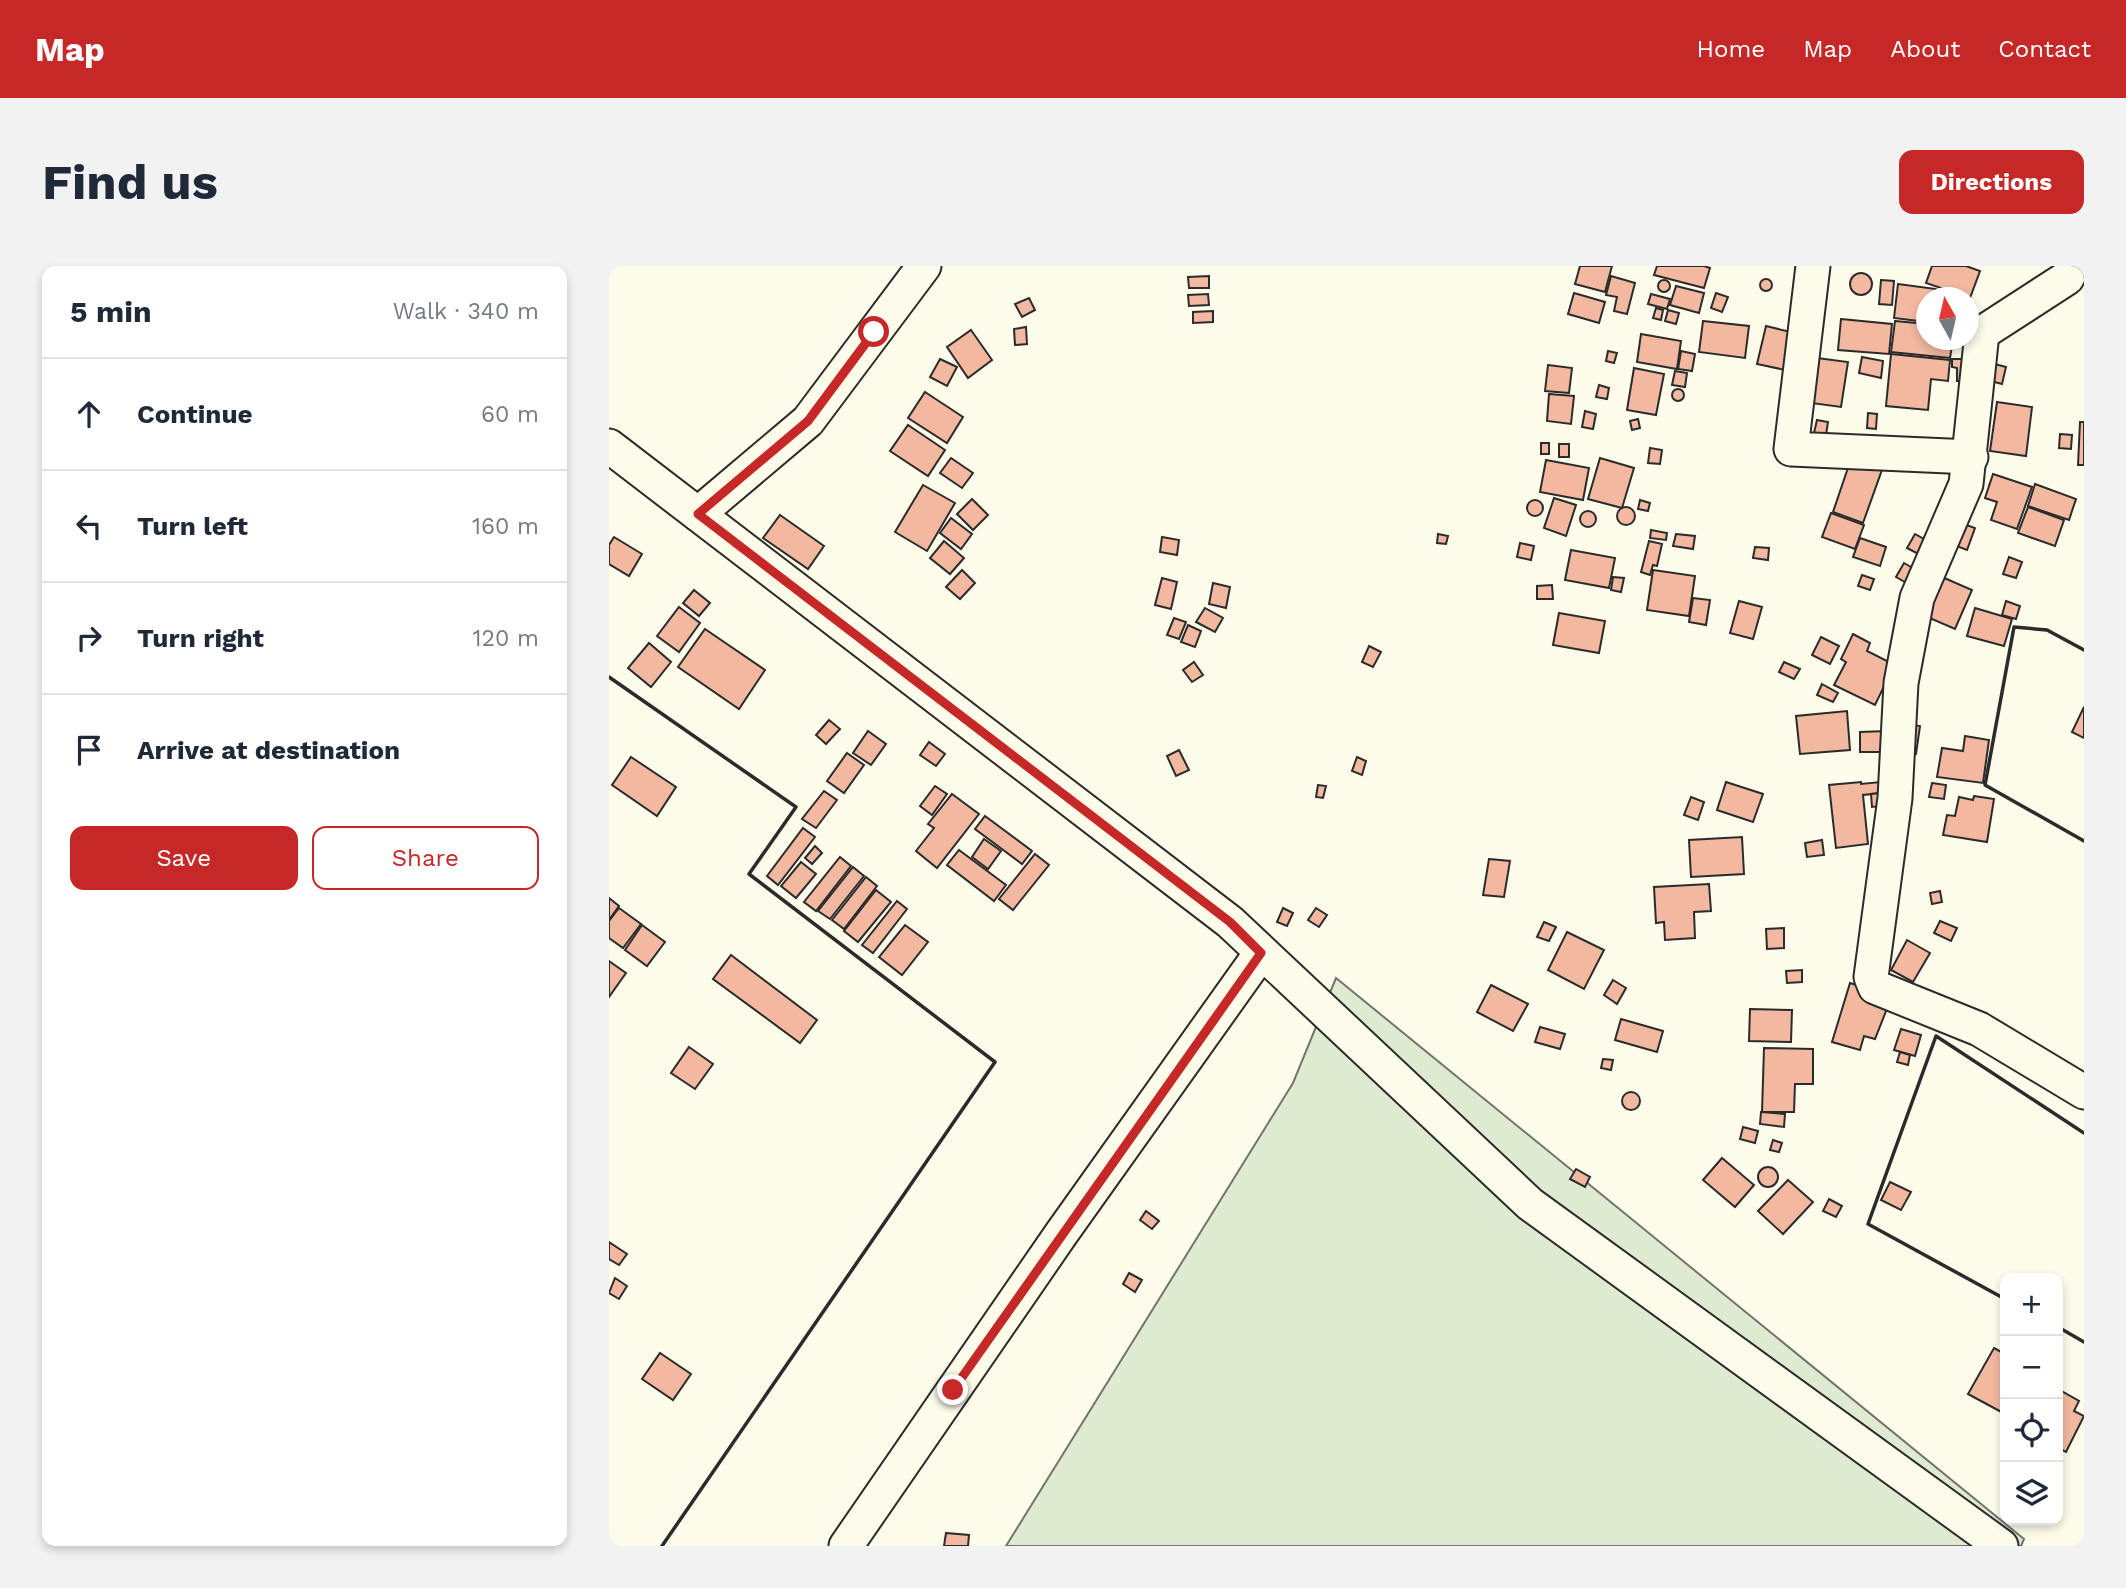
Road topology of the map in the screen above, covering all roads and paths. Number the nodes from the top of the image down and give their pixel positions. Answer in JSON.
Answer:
{"nodes":[{"id":1,"x":925,"y":266,"type":"edge"},
{"id":2,"x":1813,"y":266,"type":"edge"},
{"id":3,"x":2073,"y":266,"type":"edge"},
{"id":4,"x":609,"y":446,"type":"edge"},
{"id":5,"x":1971,"y":457,"type":"junction"},
{"id":6,"x":698,"y":514,"type":"junction"},
{"id":7,"x":1261,"y":953,"type":"junction"},
{"id":8,"x":2084,"y":1092,"type":"edge"},
{"id":9,"x":846,"y":1546,"type":"edge"},
{"id":10,"x":2001,"y":1546,"type":"edge"}],
"edges":[{"from":1,"to":6,"type":"street"},
{"from":2,"to":5,"type":"street"},
{"from":3,"to":5,"type":"street"},
{"from":4,"to":6,"type":"street"},
{"from":5,"to":8,"type":"street"},
{"from":6,"to":7,"type":"street"},
{"from":7,"to":9,"type":"street"},
{"from":7,"to":10,"type":"street"}]}
